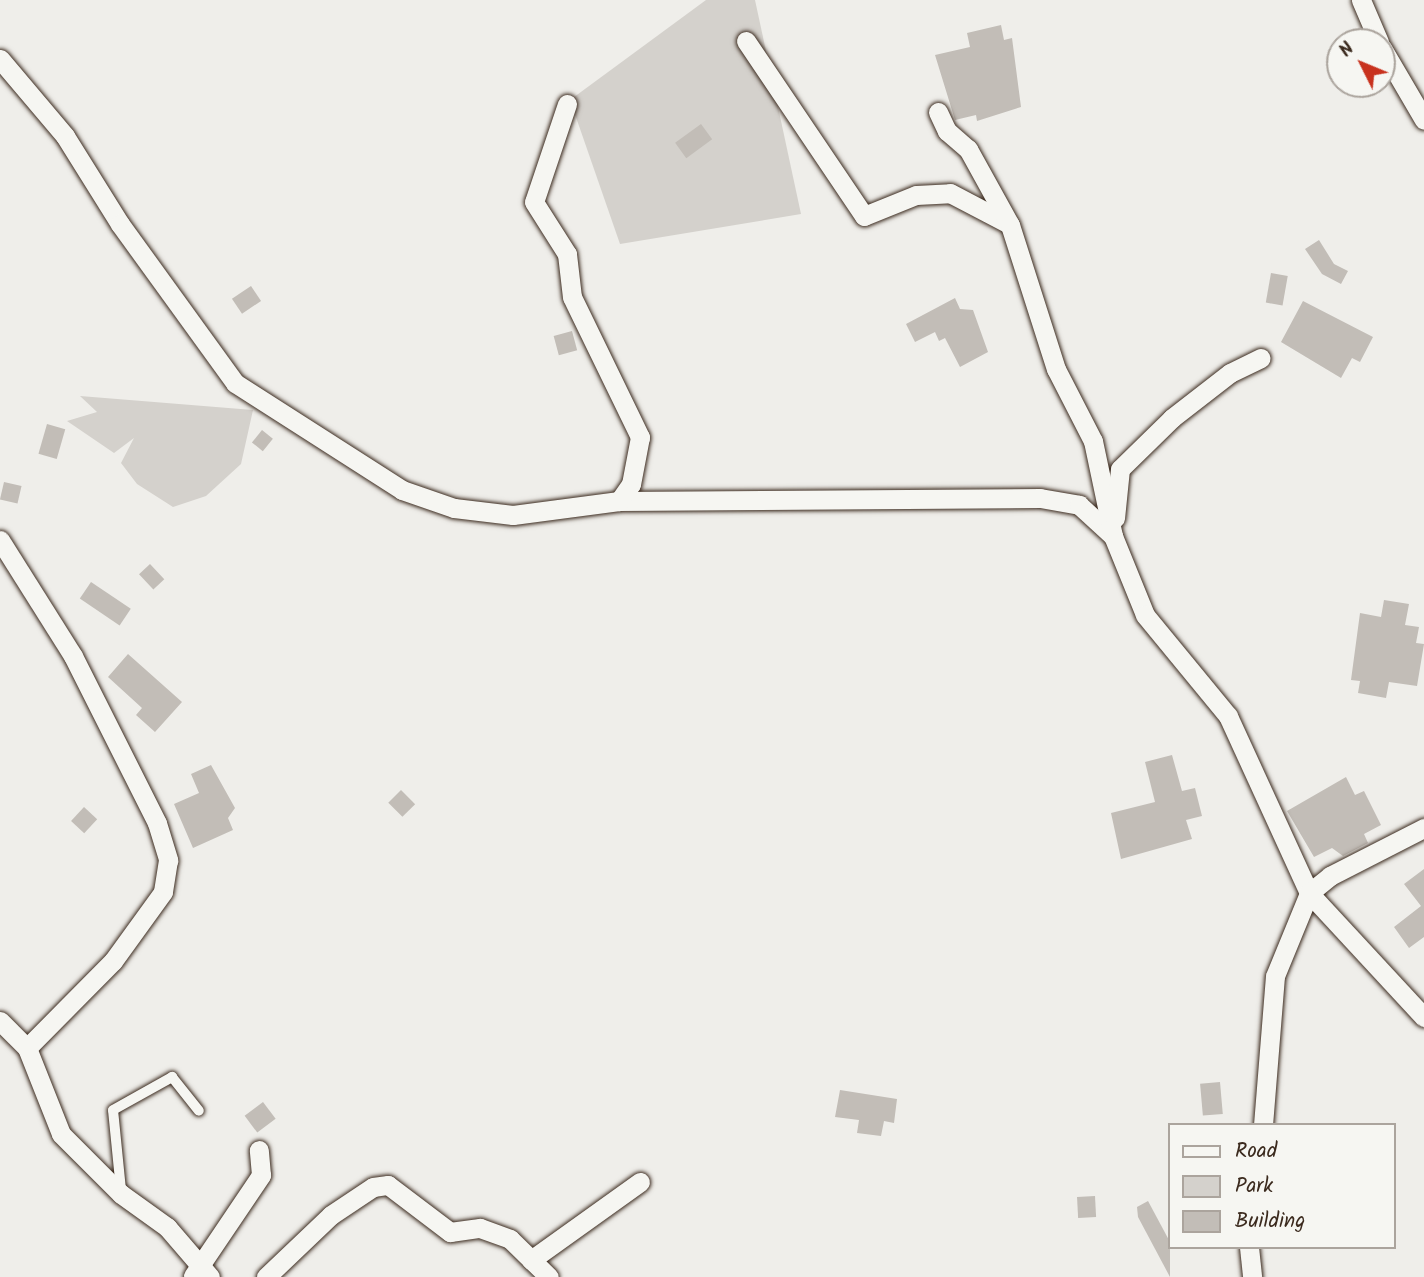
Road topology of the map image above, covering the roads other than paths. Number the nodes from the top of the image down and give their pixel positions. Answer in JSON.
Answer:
{"nodes":[{"id":1,"x":1361,"y":0,"type":"edge"},
{"id":2,"x":1374,"y":28,"type":"edge"},
{"id":3,"x":746,"y":41,"type":"dead end"},
{"id":4,"x":0,"y":59,"type":"edge"},
{"id":5,"x":1396,"y":72,"type":"edge"},
{"id":6,"x":567,"y":104,"type":"dead end"},
{"id":7,"x":938,"y":112,"type":"dead end"},
{"id":8,"x":1424,"y":120,"type":"edge"},
{"id":9,"x":1010,"y":225,"type":"junction"},
{"id":10,"x":1261,"y":358,"type":"dead end"},
{"id":11,"x":619,"y":501,"type":"junction"},
{"id":12,"x":1113,"y":536,"type":"junction"},
{"id":13,"x":0,"y":540,"type":"edge"},
{"id":14,"x":1424,"y":828,"type":"edge"},
{"id":15,"x":1309,"y":893,"type":"junction"},
{"id":16,"x":1424,"y":1017,"type":"edge"},
{"id":17,"x":0,"y":1021,"type":"edge"},
{"id":18,"x":27,"y":1048,"type":"junction"},
{"id":19,"x":199,"y":1111,"type":"dead end"},
{"id":20,"x":1263,"y":1123,"type":"edge"},
{"id":21,"x":259,"y":1150,"type":"dead end"},
{"id":22,"x":640,"y":1182,"type":"dead end"},
{"id":23,"x":121,"y":1194,"type":"junction"},
{"id":24,"x":1249,"y":1249,"type":"edge"},
{"id":25,"x":531,"y":1260,"type":"junction"},
{"id":26,"x":200,"y":1274,"type":"edge"},
{"id":27,"x":266,"y":1277,"type":"edge"},
{"id":28,"x":549,"y":1277,"type":"edge"},
{"id":29,"x":1252,"y":1277,"type":"edge"}],
"edges":[{"from":1,"to":2,"type":"street"},
{"from":3,"to":9,"type":"street"},
{"from":4,"to":11,"type":"street"},
{"from":5,"to":8,"type":"street"},
{"from":6,"to":11,"type":"street"},
{"from":7,"to":9,"type":"street"},
{"from":9,"to":12,"type":"street"},
{"from":10,"to":12,"type":"street"},
{"from":11,"to":12,"type":"street"},
{"from":12,"to":15,"type":"street"},
{"from":13,"to":18,"type":"street"},
{"from":14,"to":15,"type":"street"},
{"from":15,"to":16,"type":"street"},
{"from":15,"to":20,"type":"street"},
{"from":17,"to":18,"type":"street"},
{"from":18,"to":23,"type":"street"},
{"from":19,"to":23,"type":"lane"},
{"from":21,"to":26,"type":"street"},
{"from":22,"to":25,"type":"street"},
{"from":23,"to":26,"type":"street"},
{"from":24,"to":29,"type":"street"},
{"from":25,"to":27,"type":"street"},
{"from":25,"to":28,"type":"street"}]}
